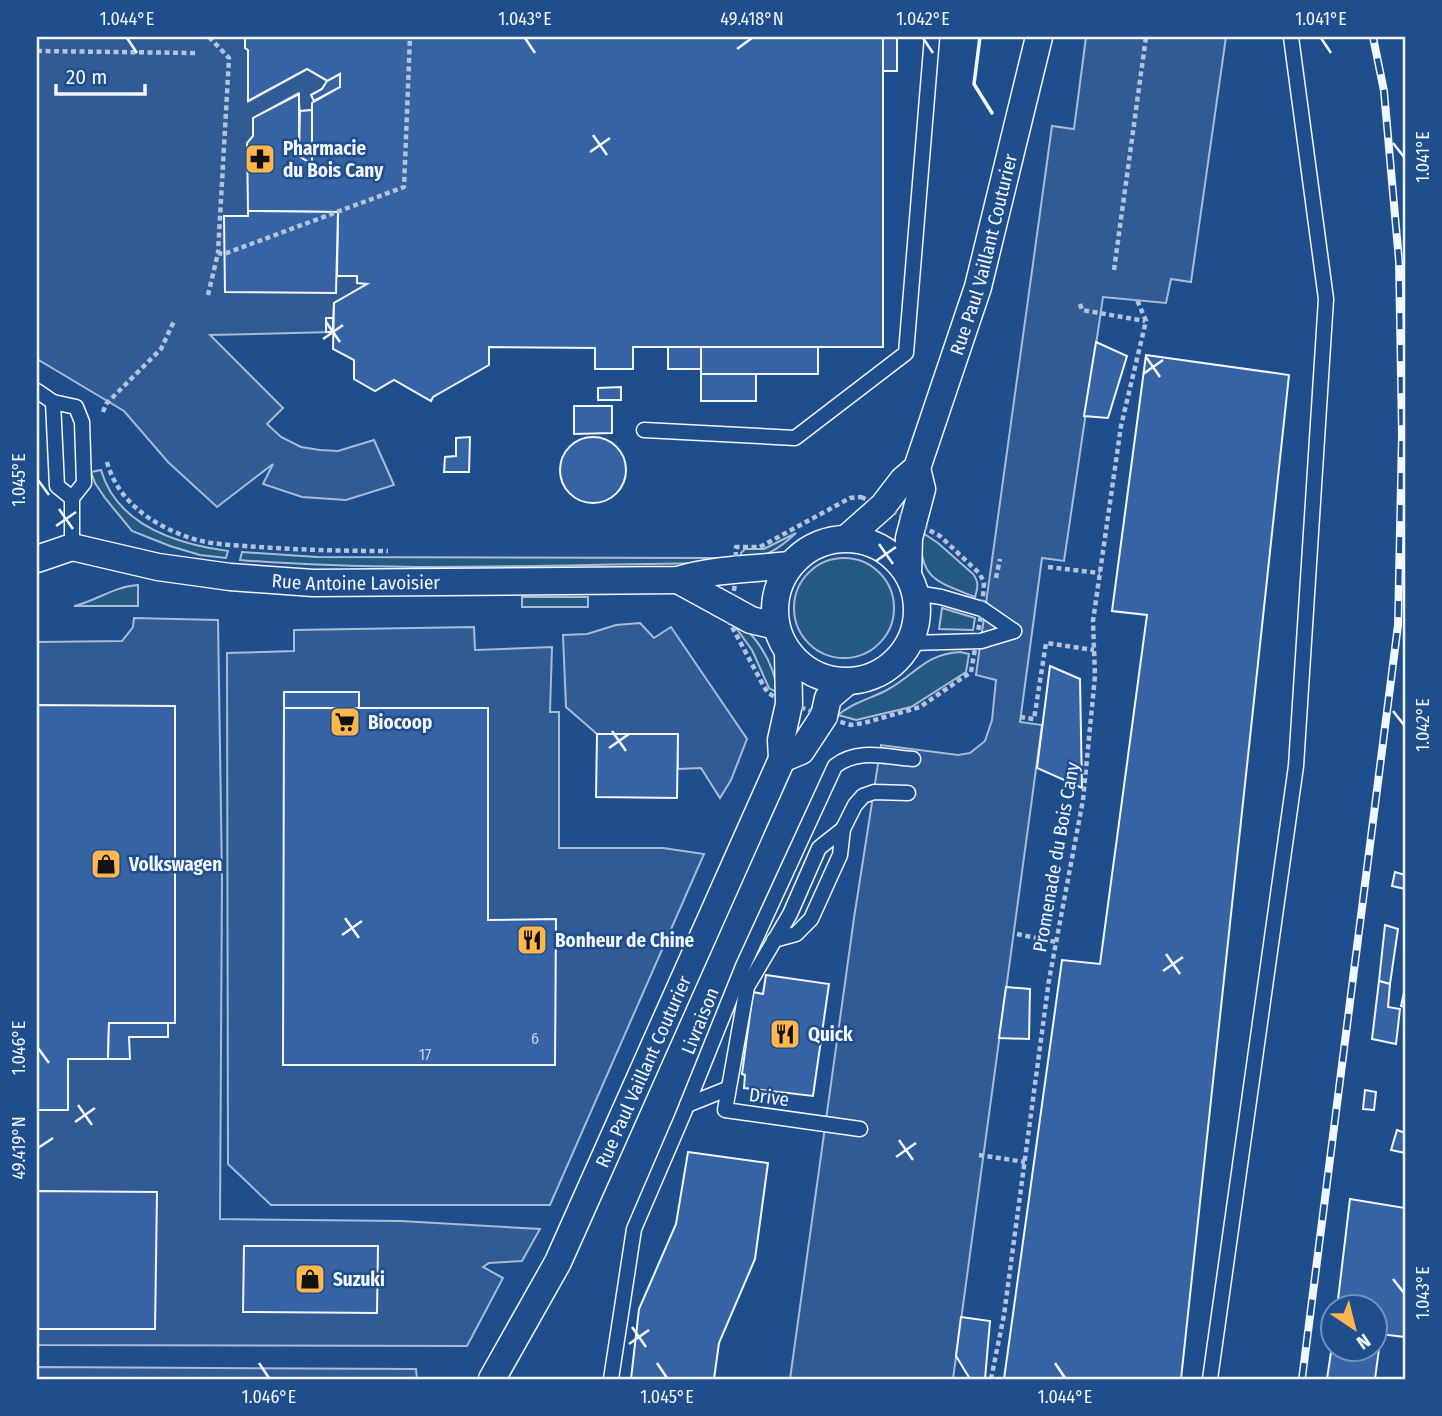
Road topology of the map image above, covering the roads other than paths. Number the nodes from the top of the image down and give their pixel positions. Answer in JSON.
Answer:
{"nodes":[{"id":1,"x":932,"y":37,"type":"edge"},
{"id":2,"x":1039,"y":37,"type":"edge"},
{"id":3,"x":1291,"y":37,"type":"edge"},
{"id":4,"x":37,"y":391,"type":"edge"},
{"id":5,"x":53,"y":402,"type":"junction"},
{"id":6,"x":644,"y":430,"type":"dead end"},
{"id":7,"x":917,"y":468,"type":"junction"},
{"id":8,"x":72,"y":498,"type":"junction"},
{"id":9,"x":848,"y":537,"type":"junction"},
{"id":10,"x":72,"y":547,"type":"junction"},
{"id":11,"x":37,"y":559,"type":"edge"},
{"id":12,"x":790,"y":565,"type":"junction"},
{"id":13,"x":678,"y":580,"type":"junction"},
{"id":14,"x":912,"y":584,"type":"junction"},
{"id":15,"x":776,"y":626,"type":"junction"},
{"id":16,"x":910,"y":643,"type":"junction"},
{"id":17,"x":788,"y":652,"type":"junction"},
{"id":18,"x":846,"y":682,"type":"junction"},
{"id":19,"x":782,"y":759,"type":"junction"},
{"id":20,"x":913,"y":759,"type":"dead end"},
{"id":21,"x":908,"y":793,"type":"dead end"},
{"id":22,"x":843,"y":829,"type":"junction"},
{"id":23,"x":775,"y":940,"type":"junction"},
{"id":24,"x":727,"y":1089,"type":"junction"},
{"id":25,"x":687,"y":1105,"type":"junction"},
{"id":26,"x":860,"y":1129,"type":"dead end"},
{"id":27,"x":492,"y":1379,"type":"edge"},
{"id":28,"x":611,"y":1379,"type":"edge"},
{"id":29,"x":1210,"y":1379,"type":"edge"}],
"edges":[{"from":1,"to":6,"type":"lane"},
{"from":2,"to":7,"type":"street","name":"Rue Paul Vaillant Couturier"},
{"from":3,"to":29,"type":"lane"},
{"from":4,"to":5,"type":"lane"},
{"from":5,"to":8,"type":"lane"},
{"from":5,"to":8,"type":"lane"},
{"from":7,"to":9,"type":"street","name":"Rue Paul Vaillant Couturier"},
{"from":7,"to":14,"type":"street","name":"Rue Paul Vaillant Couturier"},
{"from":8,"to":10,"type":"lane"},
{"from":9,"to":12,"type":"street"},
{"from":9,"to":14,"type":"street"},
{"from":10,"to":11,"type":"street"},
{"from":10,"to":13,"type":"street","name":"Rue Antoine Lavoisier"},
{"from":12,"to":13,"type":"street","name":"Rue Antoine Lavoisier"},
{"from":12,"to":15,"type":"street"},
{"from":13,"to":15,"type":"street"},
{"from":14,"to":16,"type":"street"},
{"from":14,"to":16,"type":"lane"},
{"from":15,"to":17,"type":"street"},
{"from":16,"to":18,"type":"street"},
{"from":17,"to":18,"type":"street"},
{"from":17,"to":19,"type":"street","name":"Rue Paul Vaillant Couturier"},
{"from":18,"to":19,"type":"street","name":"Rue Paul Vaillant Couturier"},
{"from":19,"to":27,"type":"street","name":"Rue Paul Vaillant Couturier"},
{"from":20,"to":25,"type":"lane","name":"Livraison"},
{"from":21,"to":22,"type":"lane","name":"Drive"},
{"from":22,"to":23,"type":"lane","name":"Drive"},
{"from":22,"to":23,"type":"lane","name":"Drive"},
{"from":23,"to":24,"type":"lane","name":"Drive"},
{"from":24,"to":25,"type":"lane"},
{"from":24,"to":26,"type":"lane","name":"Drive"},
{"from":25,"to":28,"type":"lane","name":"Livraison"}]}
